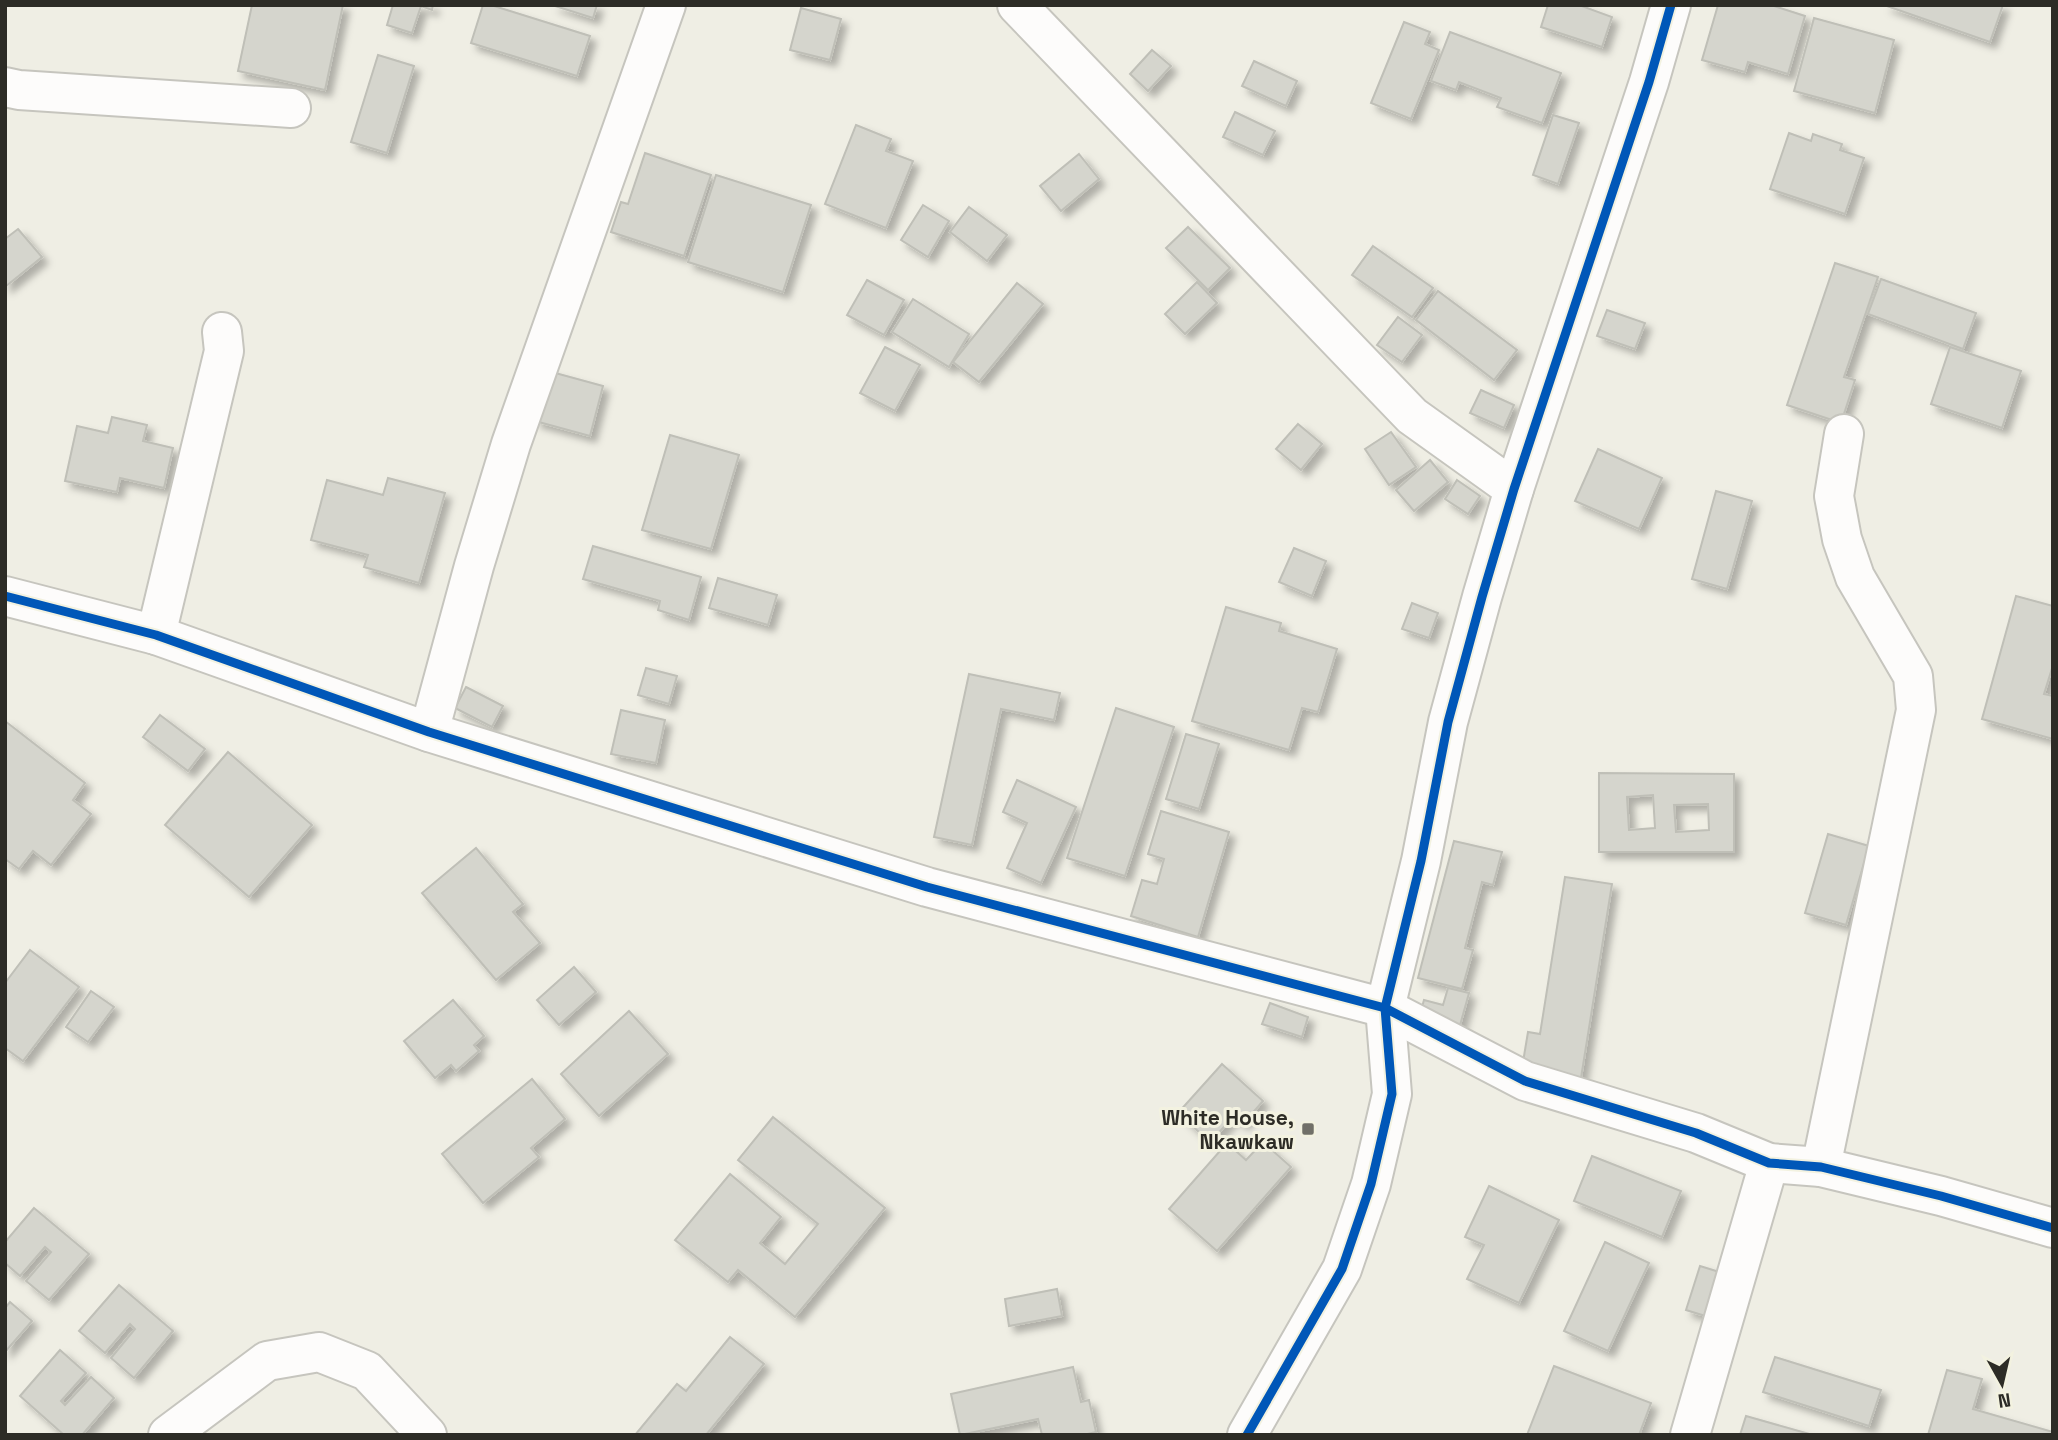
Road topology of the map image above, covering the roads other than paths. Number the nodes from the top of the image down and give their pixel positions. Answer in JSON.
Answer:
{"nodes":[{"id":1,"x":666,"y":5,"type":"edge"},
{"id":2,"x":1017,"y":5,"type":"edge"},
{"id":3,"x":1671,"y":5,"type":"edge"},
{"id":4,"x":5,"y":87,"type":"edge"},
{"id":5,"x":291,"y":108,"type":"dead end"},
{"id":6,"x":222,"y":332,"type":"dead end"},
{"id":7,"x":1844,"y":434,"type":"dead end"},
{"id":8,"x":1514,"y":489,"type":"junction"},
{"id":9,"x":5,"y":596,"type":"edge"},
{"id":10,"x":156,"y":635,"type":"junction"},
{"id":11,"x":429,"y":732,"type":"junction"},
{"id":12,"x":1385,"y":1008,"type":"junction"},
{"id":13,"x":1769,"y":1163,"type":"junction"},
{"id":14,"x":1821,"y":1167,"type":"junction"},
{"id":15,"x":2053,"y":1228,"type":"edge"},
{"id":16,"x":168,"y":1435,"type":"edge"},
{"id":17,"x":427,"y":1435,"type":"edge"},
{"id":18,"x":1247,"y":1435,"type":"edge"},
{"id":19,"x":1690,"y":1435,"type":"edge"}],
"edges":[{"from":1,"to":11,"type":"street"},
{"from":2,"to":8,"type":"street"},
{"from":3,"to":8,"type":"street"},
{"from":4,"to":5,"type":"street"},
{"from":6,"to":10,"type":"street"},
{"from":7,"to":14,"type":"street"},
{"from":8,"to":12,"type":"street"},
{"from":9,"to":10,"type":"street"},
{"from":10,"to":11,"type":"street"},
{"from":11,"to":12,"type":"street"},
{"from":12,"to":13,"type":"street"},
{"from":12,"to":18,"type":"street"},
{"from":13,"to":14,"type":"street"},
{"from":13,"to":19,"type":"street"},
{"from":14,"to":15,"type":"street"},
{"from":16,"to":17,"type":"street"}]}
